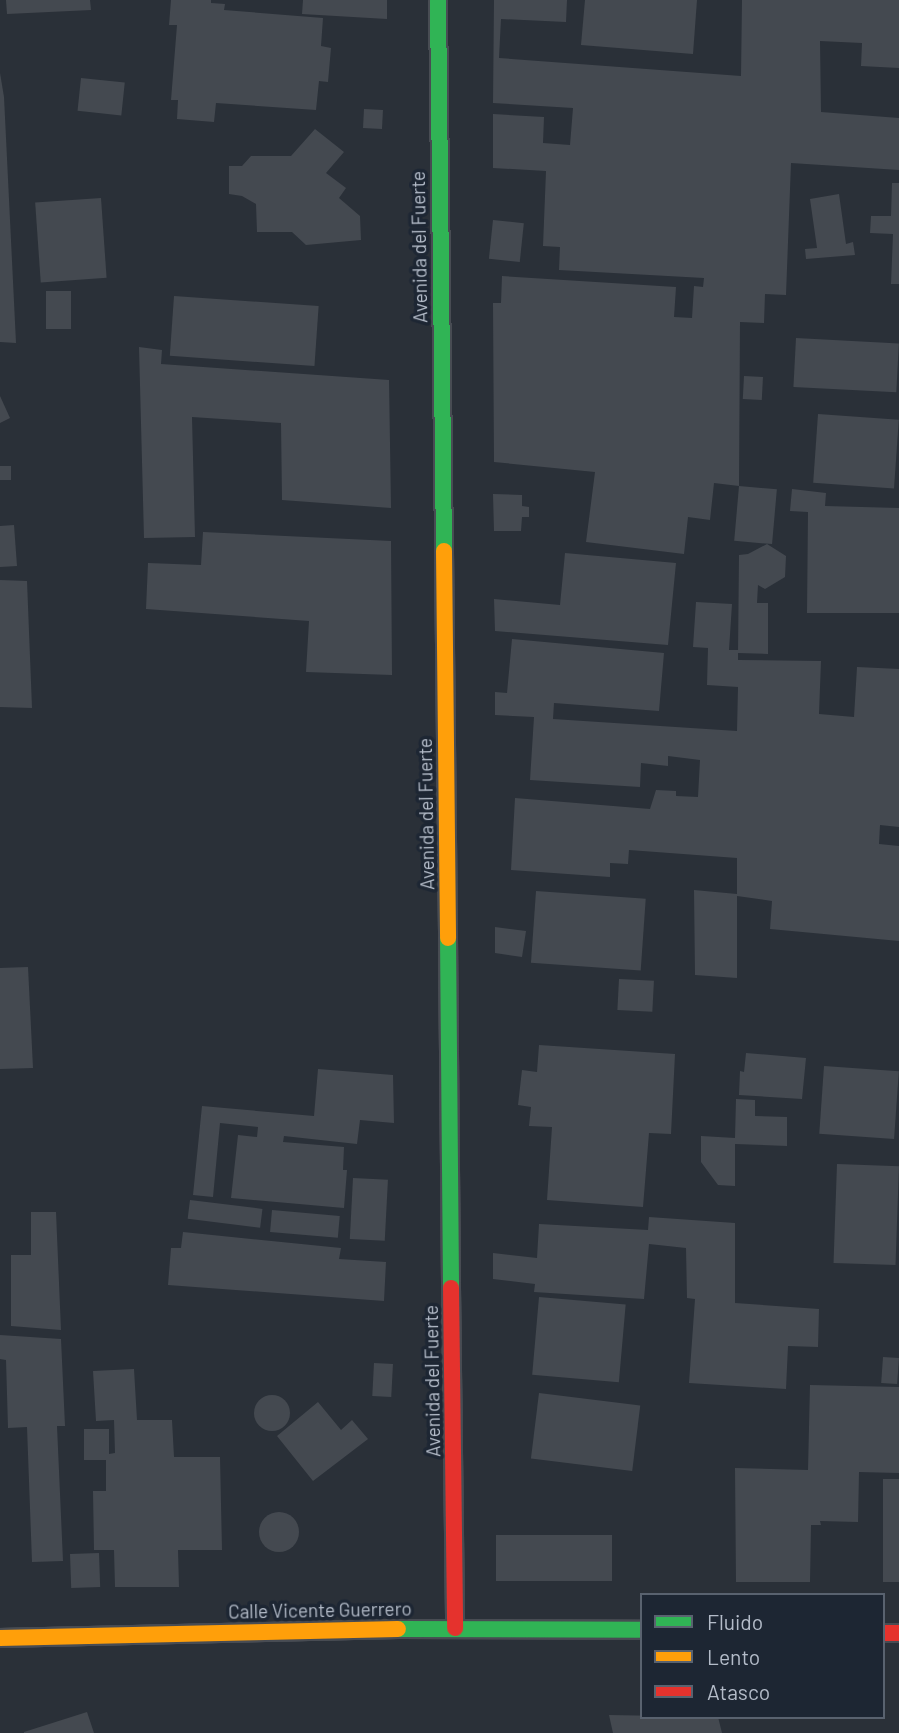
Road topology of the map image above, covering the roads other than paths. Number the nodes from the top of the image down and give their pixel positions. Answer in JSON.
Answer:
{"nodes":[{"id":1,"x":438,"y":0,"type":"edge"},
{"id":2,"x":455,"y":1628,"type":"junction"},
{"id":3,"x":640,"y":1630,"type":"edge"},
{"id":4,"x":0,"y":1638,"type":"edge"}],
"edges":[{"from":1,"to":2,"type":"street","name":"Avenida del Fuerte"},
{"from":2,"to":3,"type":"street","name":"Calle Vicente Guerrero"},
{"from":2,"to":4,"type":"street","name":"Calle Vicente Guerrero"}]}
